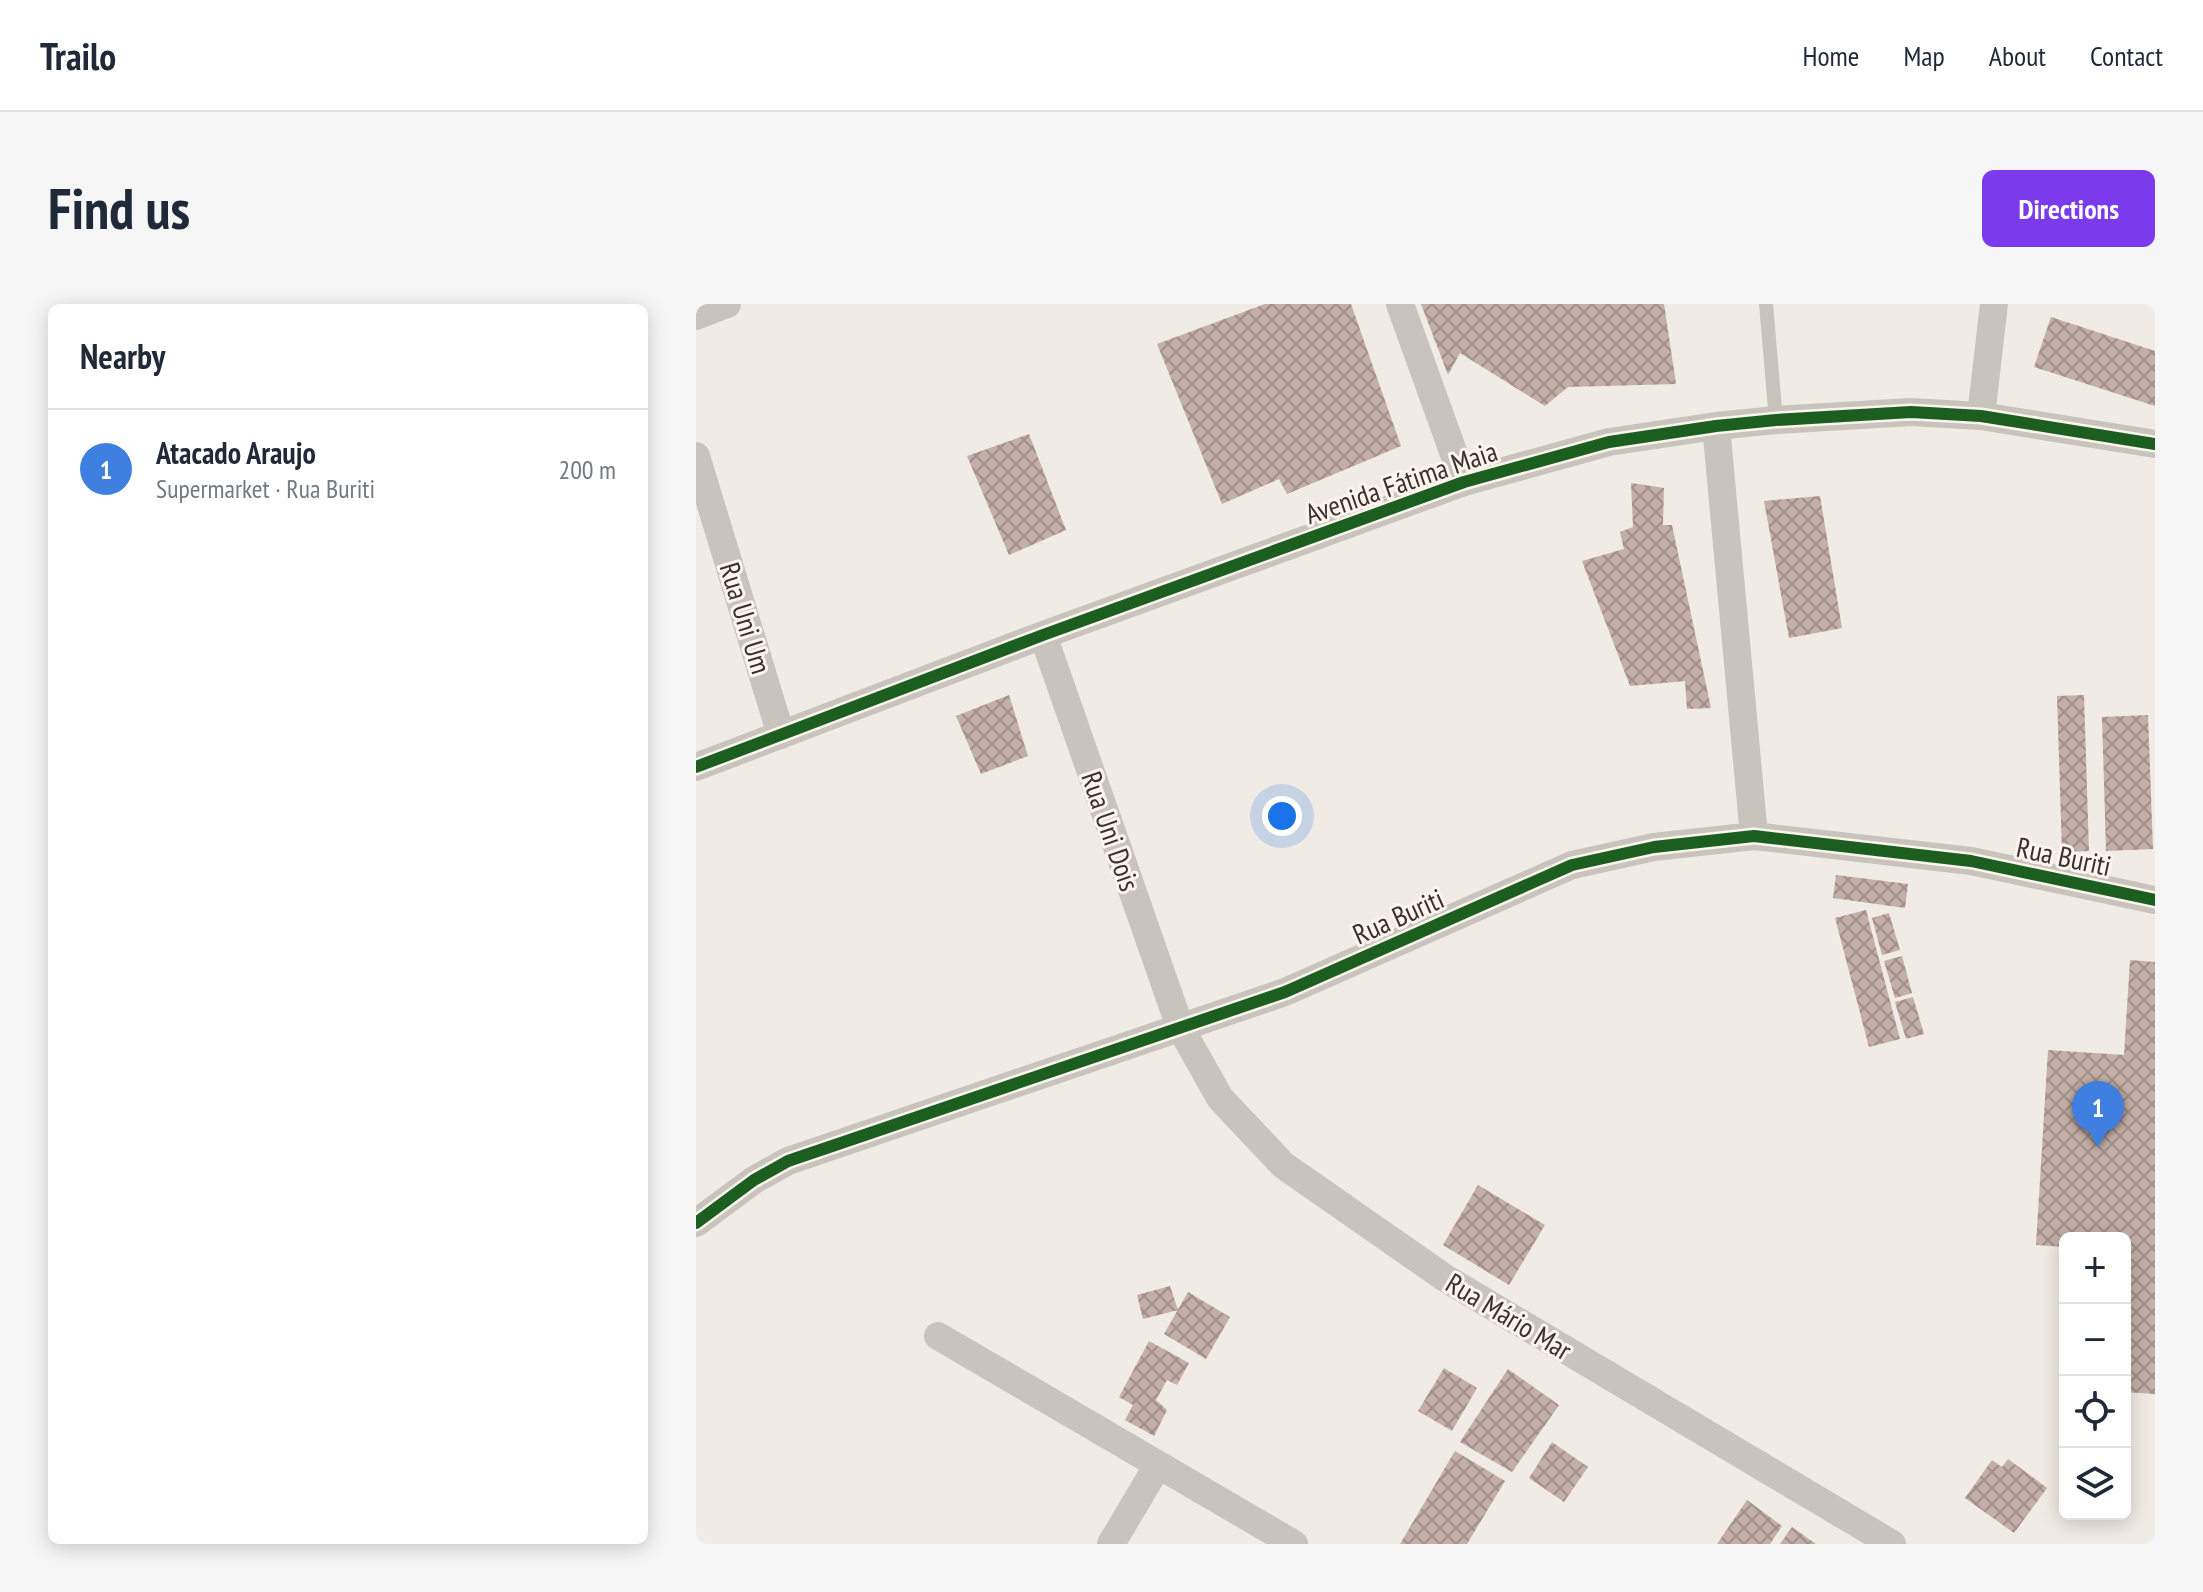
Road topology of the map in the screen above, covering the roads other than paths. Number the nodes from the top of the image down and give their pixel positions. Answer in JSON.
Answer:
{"nodes":[{"id":1,"x":727,"y":304,"type":"edge"},
{"id":2,"x":1400,"y":304,"type":"edge"},
{"id":3,"x":1766,"y":304,"type":"edge"},
{"id":4,"x":1994,"y":304,"type":"edge"},
{"id":5,"x":696,"y":316,"type":"edge"},
{"id":6,"x":1981,"y":416,"type":"junction"},
{"id":7,"x":1776,"y":420,"type":"junction"},
{"id":8,"x":1716,"y":426,"type":"junction"},
{"id":9,"x":2155,"y":444,"type":"edge"},
{"id":10,"x":696,"y":456,"type":"edge"},
{"id":11,"x":1464,"y":482,"type":"junction"},
{"id":12,"x":1043,"y":635,"type":"junction"},
{"id":13,"x":781,"y":735,"type":"junction"},
{"id":14,"x":696,"y":767,"type":"edge"},
{"id":15,"x":1754,"y":836,"type":"junction"},
{"id":16,"x":2155,"y":900,"type":"edge"},
{"id":17,"x":1180,"y":1027,"type":"junction"},
{"id":18,"x":696,"y":1223,"type":"edge"},
{"id":19,"x":938,"y":1336,"type":"dead end"},
{"id":20,"x":1158,"y":1465,"type":"junction"},
{"id":21,"x":1111,"y":1544,"type":"edge"},
{"id":22,"x":1294,"y":1544,"type":"edge"},
{"id":23,"x":1892,"y":1544,"type":"edge"}],
"edges":[{"from":1,"to":5,"type":"street"},
{"from":2,"to":11,"type":"street"},
{"from":3,"to":7,"type":"lane"},
{"from":4,"to":6,"type":"street"},
{"from":6,"to":7,"type":"street","name":"Avenida Fátima Maia"},
{"from":6,"to":9,"type":"street","name":"Avenida Fátima Maia"},
{"from":7,"to":8,"type":"street","name":"Avenida Fátima Maia"},
{"from":8,"to":11,"type":"street","name":"Avenida Fátima Maia"},
{"from":8,"to":15,"type":"street"},
{"from":10,"to":13,"type":"street","name":"Rua Uni Um"},
{"from":11,"to":12,"type":"street","name":"Avenida Fátima Maia"},
{"from":12,"to":13,"type":"street","name":"Avenida Fátima Maia"},
{"from":12,"to":17,"type":"street","name":"Rua Uni Dois"},
{"from":13,"to":14,"type":"street","name":"Avenida Fátima Maia"},
{"from":15,"to":16,"type":"street","name":"Rua Buriti"},
{"from":15,"to":17,"type":"street","name":"Rua Buriti"},
{"from":17,"to":18,"type":"street","name":"Rua Buriti"},
{"from":17,"to":23,"type":"street","name":"Rua Mário Mar"},
{"from":19,"to":20,"type":"street"},
{"from":20,"to":21,"type":"street"},
{"from":20,"to":22,"type":"street"}]}
